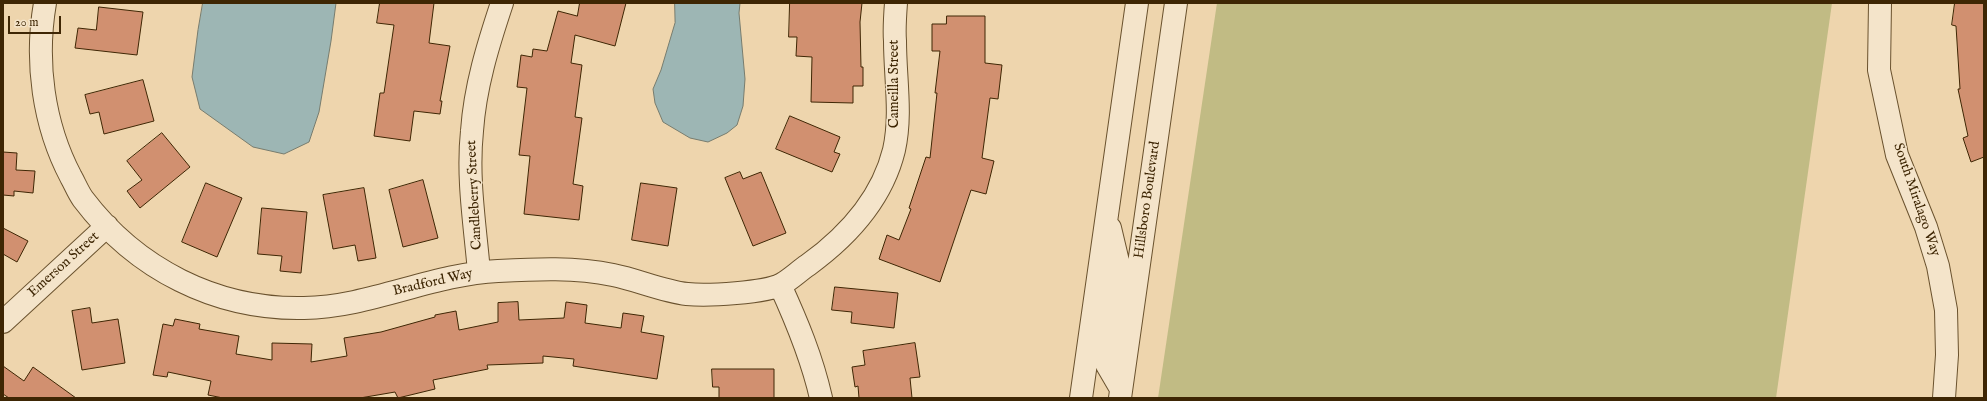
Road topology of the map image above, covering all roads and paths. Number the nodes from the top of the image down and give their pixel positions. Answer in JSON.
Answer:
{"nodes":[{"id":1,"x":45,"y":3,"type":"edge"},
{"id":2,"x":502,"y":3,"type":"edge"},
{"id":3,"x":896,"y":3,"type":"edge"},
{"id":4,"x":1137,"y":3,"type":"edge"},
{"id":5,"x":1176,"y":3,"type":"edge"},
{"id":6,"x":1880,"y":3,"type":"edge"},
{"id":7,"x":1108,"y":217,"type":"junction"},
{"id":8,"x":107,"y":226,"type":"junction"},
{"id":9,"x":479,"y":272,"type":"junction"},
{"id":10,"x":780,"y":285,"type":"junction"},
{"id":11,"x":3,"y":322,"type":"edge"},
{"id":12,"x":1120,"y":393,"type":"edge"},
{"id":13,"x":1084,"y":397,"type":"edge"},
{"id":14,"x":821,"y":398,"type":"edge"},
{"id":15,"x":1944,"y":398,"type":"edge"}],
"edges":[{"from":1,"to":8,"type":"street","name":"Emerson Street"},
{"from":2,"to":9,"type":"street","name":"Candleberry Street"},
{"from":3,"to":10,"type":"street","name":"Cameilla Street"},
{"from":4,"to":7,"type":"street"},
{"from":5,"to":12,"type":"street","name":"Hillsboro Boulevard"},
{"from":6,"to":15,"type":"street","name":"South Miralago Way"},
{"from":7,"to":12,"type":"street"},
{"from":7,"to":13,"type":"street"},
{"from":8,"to":9,"type":"street","name":"Bradford Way"},
{"from":8,"to":11,"type":"street","name":"Emerson Street"},
{"from":9,"to":10,"type":"street","name":"Bradford Way"},
{"from":10,"to":14,"type":"street"}]}
